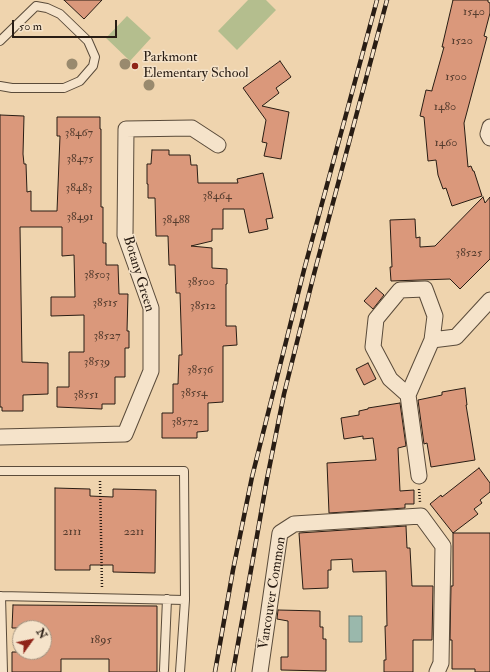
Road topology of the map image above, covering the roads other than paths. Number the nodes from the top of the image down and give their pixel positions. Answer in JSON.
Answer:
{"nodes":[{"id":1,"x":0,"y":41,"type":"edge"},
{"id":2,"x":0,"y":86,"type":"edge"},
{"id":3,"x":490,"y":127,"type":"edge"},
{"id":4,"x":490,"y":138,"type":"edge"},
{"id":5,"x":218,"y":145,"type":"dead end"},
{"id":6,"x":490,"y":300,"type":"edge"},
{"id":7,"x":432,"y":340,"type":"junction"},
{"id":8,"x":408,"y":395,"type":"junction"},
{"id":9,"x":0,"y":437,"type":"edge"},
{"id":10,"x":0,"y":471,"type":"edge"},
{"id":11,"x":418,"y":476,"type":"road end"},
{"id":12,"x":1,"y":596,"type":"edge"},
{"id":13,"x":167,"y":600,"type":"junction"},
{"id":14,"x":185,"y":600,"type":"junction"},
{"id":15,"x":164,"y":670,"type":"dead end"},
{"id":16,"x":2,"y":672,"type":"edge"},
{"id":17,"x":180,"y":672,"type":"edge"},
{"id":18,"x":260,"y":672,"type":"edge"},
{"id":19,"x":437,"y":672,"type":"edge"}],
"edges":[{"from":1,"to":2,"type":"lane"},
{"from":3,"to":4,"type":"street"},
{"from":5,"to":9,"type":"street","name":"Botany Green"},
{"from":6,"to":7,"type":"street"},
{"from":7,"to":8,"type":"street"},
{"from":7,"to":8,"type":"street"},
{"from":8,"to":11,"type":"street"},
{"from":10,"to":14,"type":"lane"},
{"from":12,"to":13,"type":"lane"},
{"from":12,"to":16,"type":"lane"},
{"from":13,"to":14,"type":"lane"},
{"from":13,"to":15,"type":"lane"},
{"from":14,"to":17,"type":"lane"},
{"from":18,"to":19,"type":"street","name":"Vancouver Common"}]}
